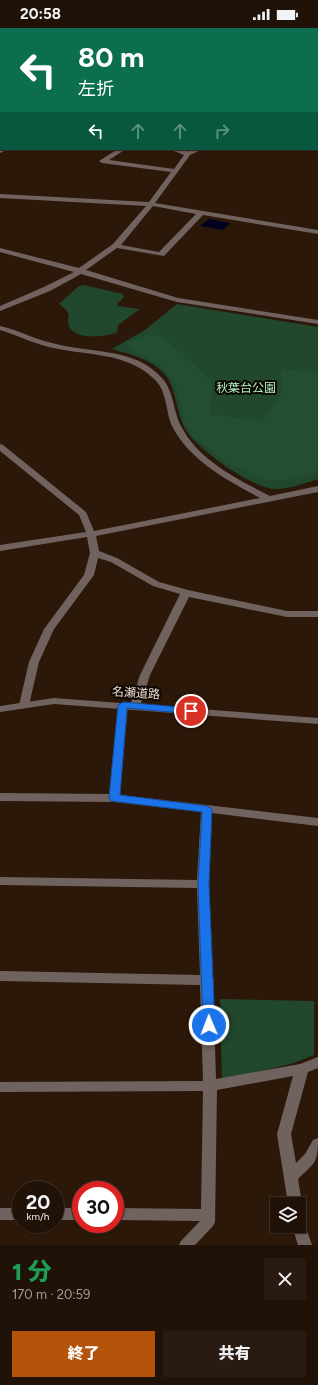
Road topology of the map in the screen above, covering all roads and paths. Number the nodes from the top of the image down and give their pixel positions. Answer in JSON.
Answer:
{"nodes":[{"id":1,"x":121,"y":150,"type":"edge"},
{"id":2,"x":175,"y":150,"type":"edge"},
{"id":3,"x":198,"y":150,"type":"edge"},
{"id":4,"x":188,"y":154,"type":"junction"},
{"id":5,"x":175,"y":171,"type":"junction"},
{"id":6,"x":0,"y":196,"type":"edge"},
{"id":7,"x":151,"y":204,"type":"junction"},
{"id":8,"x":201,"y":213,"type":"junction"},
{"id":9,"x":318,"y":232,"type":"edge"},
{"id":10,"x":116,"y":246,"type":"junction"},
{"id":11,"x":0,"y":250,"type":"edge"},
{"id":12,"x":80,"y":271,"type":"junction"},
{"id":13,"x":0,"y":309,"type":"edge"},
{"id":14,"x":318,"y":322,"type":"edge"},
{"id":15,"x":0,"y":328,"type":"edge"},
{"id":16,"x":0,"y":447,"type":"edge"},
{"id":17,"x":318,"y":489,"type":"edge"},
{"id":18,"x":269,"y":499,"type":"junction"},
{"id":19,"x":91,"y":534,"type":"junction"},
{"id":20,"x":0,"y":548,"type":"edge"},
{"id":21,"x":95,"y":553,"type":"junction"},
{"id":22,"x":186,"y":593,"type":"junction"},
{"id":23,"x":318,"y":614,"type":"edge"},
{"id":24,"x":24,"y":705,"type":"junction"},
{"id":25,"x":123,"y":705,"type":"junction"},
{"id":26,"x":135,"y":706,"type":"junction"},
{"id":27,"x":0,"y":709,"type":"edge"},
{"id":28,"x":318,"y":721,"type":"edge"},
{"id":29,"x":0,"y":797,"type":"edge"},
{"id":30,"x":114,"y":798,"type":"junction"},
{"id":31,"x":207,"y":809,"type":"junction"},
{"id":32,"x":318,"y":822,"type":"edge"},
{"id":33,"x":0,"y":881,"type":"edge"},
{"id":34,"x":203,"y":884,"type":"junction"},
{"id":35,"x":0,"y":976,"type":"edge"},
{"id":36,"x":208,"y":980,"type":"junction"},
{"id":37,"x":318,"y":1062,"type":"edge"},
{"id":38,"x":302,"y":1069,"type":"junction"},
{"id":39,"x":210,"y":1086,"type":"junction"},
{"id":40,"x":0,"y":1087,"type":"edge"},
{"id":41,"x":318,"y":1144,"type":"edge"},
{"id":42,"x":291,"y":1177,"type":"junction"},
{"id":43,"x":294,"y":1197,"type":"edge"},
{"id":44,"x":0,"y":1214,"type":"edge"},
{"id":45,"x":12,"y":1214,"type":"edge"},
{"id":46,"x":124,"y":1214,"type":"edge"},
{"id":47,"x":208,"y":1215,"type":"junction"},
{"id":48,"x":301,"y":1233,"type":"edge"},
{"id":49,"x":186,"y":1245,"type":"edge"},
{"id":50,"x":305,"y":1245,"type":"edge"}],
"edges":[{"from":1,"to":5,"type":"street"},
{"from":2,"to":4,"type":"street"},
{"from":3,"to":4,"type":"street"},
{"from":4,"to":5,"type":"street"},
{"from":5,"to":7,"type":"street"},
{"from":6,"to":7,"type":"street"},
{"from":7,"to":8,"type":"street"},
{"from":7,"to":10,"type":"street"},
{"from":8,"to":9,"type":"street"},
{"from":8,"to":10,"type":"street"},
{"from":10,"to":12,"type":"street"},
{"from":11,"to":12,"type":"street"},
{"from":12,"to":13,"type":"street"},
{"from":12,"to":14,"type":"street"},
{"from":15,"to":18,"type":"street"},
{"from":16,"to":19,"type":"street"},
{"from":17,"to":18,"type":"street"},
{"from":18,"to":19,"type":"street"},
{"from":19,"to":20,"type":"street"},
{"from":19,"to":21,"type":"street"},
{"from":21,"to":22,"type":"street"},
{"from":21,"to":24,"type":"street"},
{"from":22,"to":23,"type":"street"},
{"from":22,"to":26,"type":"street"},
{"from":24,"to":25,"type":"street","name":"名瀬道路"},
{"from":24,"to":27,"type":"street","name":"名瀬道路"},
{"from":25,"to":26,"type":"street","name":"名瀬道路"},
{"from":25,"to":30,"type":"street"},
{"from":26,"to":28,"type":"street","name":"名瀬道路"},
{"from":29,"to":30,"type":"street"},
{"from":30,"to":31,"type":"street"},
{"from":31,"to":32,"type":"street"},
{"from":31,"to":34,"type":"street"},
{"from":33,"to":34,"type":"street"},
{"from":34,"to":36,"type":"street"},
{"from":35,"to":36,"type":"street"},
{"from":36,"to":39,"type":"street"},
{"from":37,"to":38,"type":"street"},
{"from":38,"to":39,"type":"street"},
{"from":38,"to":42,"type":"street"},
{"from":39,"to":40,"type":"street"},
{"from":39,"to":47,"type":"street"},
{"from":41,"to":42,"type":"street"},
{"from":42,"to":43,"type":"street"},
{"from":44,"to":45,"type":"street"},
{"from":46,"to":47,"type":"street"},
{"from":47,"to":49,"type":"street"},
{"from":48,"to":50,"type":"street"}]}
